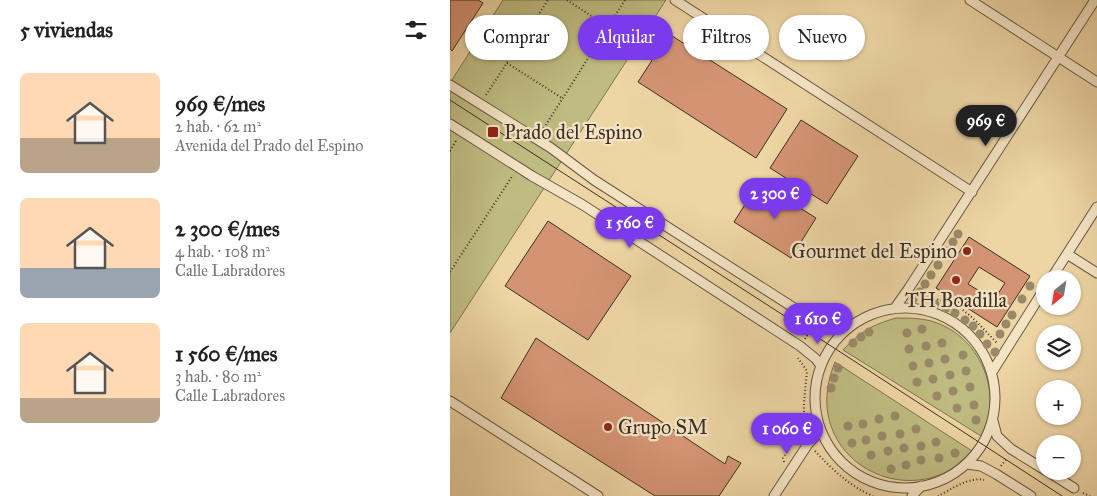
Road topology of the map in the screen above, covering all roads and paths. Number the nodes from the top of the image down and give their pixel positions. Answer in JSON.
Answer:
{"nodes":[{"id":1,"x":548,"y":0,"type":"edge"},
{"id":2,"x":567,"y":0,"type":"edge"},
{"id":3,"x":625,"y":0,"type":"edge"},
{"id":4,"x":674,"y":0,"type":"edge"},
{"id":5,"x":970,"y":0,"type":"edge"},
{"id":6,"x":1095,"y":0,"type":"edge"},
{"id":7,"x":590,"y":15,"type":"edge"},
{"id":8,"x":616,"y":15,"type":"edge"},
{"id":9,"x":1058,"y":57,"type":"junction"},
{"id":10,"x":587,"y":60,"type":"edge"},
{"id":11,"x":507,"y":63,"type":"junction"},
{"id":12,"x":1097,"y":82,"type":"edge"},
{"id":13,"x":450,"y":85,"type":"edge"},
{"id":14,"x":486,"y":95,"type":"dead end"},
{"id":15,"x":562,"y":98,"type":"junction"},
{"id":16,"x":450,"y":124,"type":"edge"},
{"id":17,"x":542,"y":132,"type":"dead end"},
{"id":18,"x":457,"y":139,"type":"dead end"},
{"id":19,"x":450,"y":151,"type":"edge"},
{"id":20,"x":513,"y":175,"type":"dead end"},
{"id":21,"x":972,"y":192,"type":"junction"},
{"id":22,"x":1097,"y":208,"type":"edge"},
{"id":23,"x":1067,"y":254,"type":"junction"},
{"id":24,"x":1057,"y":270,"type":"edge"},
{"id":25,"x":450,"y":272,"type":"edge"},
{"id":26,"x":1097,"y":273,"type":"edge"},
{"id":27,"x":910,"y":288,"type":"junction"},
{"id":28,"x":1036,"y":302,"type":"edge"},
{"id":29,"x":895,"y":308,"type":"junction"},
{"id":30,"x":816,"y":322,"type":"junction"},
{"id":31,"x":843,"y":332,"type":"junction"},
{"id":32,"x":800,"y":346,"type":"junction"},
{"id":33,"x":1004,"y":351,"type":"junction"},
{"id":34,"x":820,"y":366,"type":"junction"},
{"id":35,"x":992,"y":372,"type":"junction"},
{"id":36,"x":450,"y":400,"type":"edge"},
{"id":37,"x":993,"y":421,"type":"junction"},
{"id":38,"x":821,"y":430,"type":"junction"},
{"id":39,"x":808,"y":444,"type":"junction"},
{"id":40,"x":1012,"y":450,"type":"junction"},
{"id":41,"x":967,"y":464,"type":"junction"},
{"id":42,"x":1036,"y":465,"type":"edge"},
{"id":43,"x":996,"y":474,"type":"junction"},
{"id":44,"x":785,"y":479,"type":"junction"},
{"id":45,"x":1061,"y":480,"type":"edge"},
{"id":46,"x":921,"y":486,"type":"junction"},
{"id":47,"x":1074,"y":488,"type":"dead end"},
{"id":48,"x":598,"y":496,"type":"edge"},
{"id":49,"x":774,"y":496,"type":"edge"},
{"id":50,"x":873,"y":496,"type":"edge"},
{"id":51,"x":912,"y":496,"type":"edge"},
{"id":52,"x":938,"y":496,"type":"edge"},
{"id":53,"x":1031,"y":496,"type":"edge"}],
"edges":[{"from":1,"to":11,"type":"path"},
{"from":2,"to":7,"type":"path"},
{"from":3,"to":8,"type":"path"},
{"from":4,"to":21,"type":"street"},
{"from":5,"to":9,"type":"street"},
{"from":6,"to":9,"type":"street"},
{"from":9,"to":12,"type":"street"},
{"from":9,"to":21,"type":"street"},
{"from":10,"to":15,"type":"path"},
{"from":11,"to":14,"type":"path"},
{"from":11,"to":15,"type":"path"},
{"from":13,"to":30,"type":"street"},
{"from":15,"to":17,"type":"path"},
{"from":16,"to":32,"type":"street"},
{"from":18,"to":19,"type":"path"},
{"from":20,"to":25,"type":"path"},
{"from":21,"to":27,"type":"street"},
{"from":22,"to":23,"type":"street"},
{"from":23,"to":24,"type":"street"},
{"from":23,"to":26,"type":"street"},
{"from":27,"to":29,"type":"street"},
{"from":27,"to":33,"type":"path"},
{"from":28,"to":33,"type":"street"},
{"from":29,"to":31,"type":"street"},
{"from":29,"to":35,"type":"street"},
{"from":30,"to":31,"type":"street"},
{"from":30,"to":32,"type":"path"},
{"from":31,"to":34,"type":"street"},
{"from":32,"to":34,"type":"street"},
{"from":32,"to":44,"type":"path"},
{"from":33,"to":35,"type":"street"},
{"from":34,"to":38,"type":"street"},
{"from":35,"to":37,"type":"street"},
{"from":36,"to":48,"type":"street"},
{"from":37,"to":40,"type":"street"},
{"from":37,"to":41,"type":"street"},
{"from":38,"to":39,"type":"street"},
{"from":38,"to":46,"type":"street"},
{"from":39,"to":44,"type":"street"},
{"from":39,"to":50,"type":"path"},
{"from":40,"to":42,"type":"street"},
{"from":40,"to":43,"type":"path"},
{"from":41,"to":43,"type":"street"},
{"from":41,"to":46,"type":"street"},
{"from":43,"to":52,"type":"path"},
{"from":43,"to":53,"type":"street"},
{"from":44,"to":49,"type":"street"},
{"from":45,"to":47,"type":"street"},
{"from":46,"to":51,"type":"street"}]}
